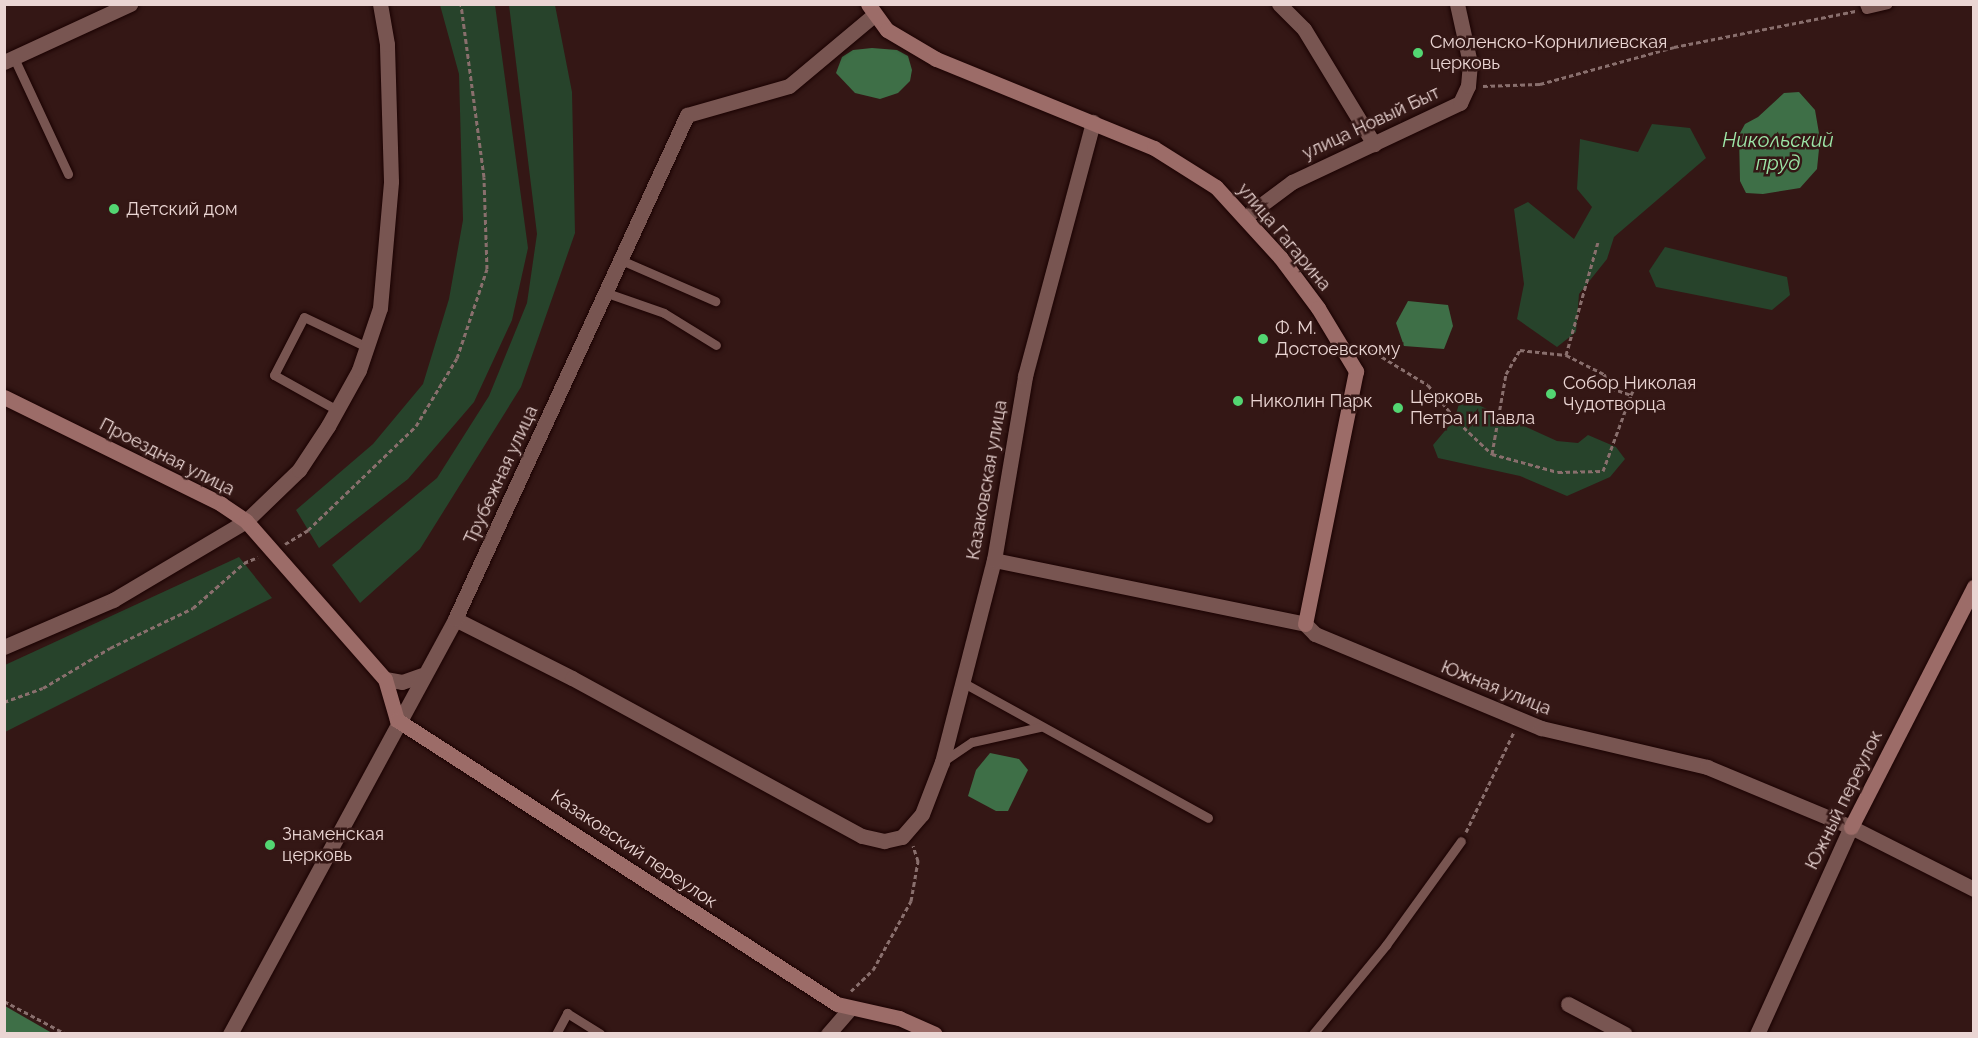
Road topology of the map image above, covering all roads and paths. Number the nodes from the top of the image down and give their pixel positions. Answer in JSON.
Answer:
{"nodes":[{"id":1,"x":130,"y":4,"type":"edge"},
{"id":2,"x":380,"y":4,"type":"edge"},
{"id":3,"x":1279,"y":4,"type":"edge"},
{"id":4,"x":1457,"y":4,"type":"edge"},
{"id":5,"x":1887,"y":4,"type":"edge"},
{"id":6,"x":1865,"y":7,"type":"edge"},
{"id":7,"x":871,"y":10,"type":"edge"},
{"id":8,"x":9,"y":60,"type":"edge"},
{"id":9,"x":1468,"y":86,"type":"junction"},
{"id":10,"x":1093,"y":122,"type":"junction"},
{"id":11,"x":1374,"y":144,"type":"junction"},
{"id":12,"x":68,"y":174,"type":"dead end"},
{"id":13,"x":1245,"y":217,"type":"junction"},
{"id":14,"x":1598,"y":242,"type":"dead end"},
{"id":15,"x":621,"y":260,"type":"junction"},
{"id":16,"x":607,"y":293,"type":"junction"},
{"id":17,"x":715,"y":301,"type":"dead end"},
{"id":18,"x":716,"y":345,"type":"dead end"},
{"id":19,"x":367,"y":347,"type":"junction"},
{"id":20,"x":1342,"y":348,"type":"junction"},
{"id":21,"x":1566,"y":355,"type":"junction"},
{"id":22,"x":1666,"y":390,"type":"dead end"},
{"id":23,"x":1631,"y":394,"type":"junction"},
{"id":24,"x":4,"y":397,"type":"edge"},
{"id":25,"x":338,"y":410,"type":"junction"},
{"id":26,"x":1492,"y":454,"type":"junction"},
{"id":27,"x":246,"y":521,"type":"junction"},
{"id":28,"x":994,"y":560,"type":"junction"},
{"id":29,"x":1974,"y":587,"type":"edge"},
{"id":30,"x":455,"y":620,"type":"junction"},
{"id":31,"x":1305,"y":624,"type":"junction"},
{"id":32,"x":4,"y":647,"type":"edge"},
{"id":33,"x":422,"y":675,"type":"junction"},
{"id":34,"x":385,"y":679,"type":"junction"},
{"id":35,"x":962,"y":682,"type":"junction"},
{"id":36,"x":398,"y":720,"type":"junction"},
{"id":37,"x":1520,"y":720,"type":"junction"},
{"id":38,"x":1040,"y":727,"type":"junction"},
{"id":39,"x":942,"y":762,"type":"junction"},
{"id":40,"x":1209,"y":818,"type":"dead end"},
{"id":41,"x":1851,"y":827,"type":"junction"},
{"id":42,"x":902,"y":837,"type":"junction"},
{"id":43,"x":1461,"y":841,"type":"joint"},
{"id":44,"x":1974,"y":889,"type":"edge"},
{"id":45,"x":4,"y":1001,"type":"edge"},
{"id":46,"x":1568,"y":1004,"type":"dead end"},
{"id":47,"x":844,"y":1007,"type":"junction"},
{"id":48,"x":66,"y":1034,"type":"edge"},
{"id":49,"x":230,"y":1034,"type":"edge"},
{"id":50,"x":556,"y":1034,"type":"edge"},
{"id":51,"x":600,"y":1034,"type":"edge"},
{"id":52,"x":828,"y":1034,"type":"edge"},
{"id":53,"x":935,"y":1034,"type":"edge"},
{"id":54,"x":1313,"y":1034,"type":"edge"},
{"id":55,"x":1625,"y":1034,"type":"edge"},
{"id":56,"x":1757,"y":1034,"type":"edge"}],
"edges":[{"from":1,"to":8,"type":"street"},
{"from":2,"to":19,"type":"street"},
{"from":3,"to":11,"type":"street"},
{"from":4,"to":9,"type":"street"},
{"from":5,"to":6,"type":"lane"},
{"from":6,"to":9,"type":"path"},
{"from":7,"to":10,"type":"street","name":"улица Гагарина"},
{"from":7,"to":15,"type":"street","name":"Трубежная улица"},
{"from":8,"to":12,"type":"lane"},
{"from":9,"to":11,"type":"street","name":"улица Новый Быт"},
{"from":10,"to":13,"type":"street","name":"улица Гагарина"},
{"from":10,"to":28,"type":"street","name":"Казаковская улица"},
{"from":11,"to":13,"type":"street","name":"улица Новый Быт"},
{"from":13,"to":20,"type":"street","name":"улица Гагарина"},
{"from":14,"to":21,"type":"path"},
{"from":15,"to":16,"type":"street","name":"Трубежная улица"},
{"from":15,"to":17,"type":"lane"},
{"from":16,"to":18,"type":"lane"},
{"from":16,"to":30,"type":"street","name":"Трубежная улица"},
{"from":19,"to":25,"type":"street"},
{"from":19,"to":25,"type":"lane"},
{"from":20,"to":26,"type":"path"},
{"from":20,"to":31,"type":"street","name":"улица Гагарина"},
{"from":21,"to":23,"type":"path"},
{"from":21,"to":26,"type":"path"},
{"from":22,"to":23,"type":"path"},
{"from":23,"to":26,"type":"path"},
{"from":24,"to":27,"type":"street","name":"Проездная улица"},
{"from":25,"to":27,"type":"street"},
{"from":27,"to":32,"type":"street"},
{"from":27,"to":34,"type":"street","name":"Проездная улица"},
{"from":28,"to":31,"type":"street","name":"Южная улица"},
{"from":28,"to":35,"type":"street","name":"Казаковская улица"},
{"from":29,"to":41,"type":"street","name":"Южный переулок"},
{"from":30,"to":33,"type":"street","name":"Трубежная улица"},
{"from":30,"to":42,"type":"street"},
{"from":31,"to":37,"type":"street","name":"Южная улица"},
{"from":33,"to":34,"type":"street"},
{"from":33,"to":36,"type":"street","name":"Трубежная улица"},
{"from":34,"to":36,"type":"street","name":"Проездная улица"},
{"from":35,"to":38,"type":"lane"},
{"from":35,"to":39,"type":"street","name":"Казаковская улица"},
{"from":36,"to":47,"type":"street","name":"Казаковский переулок"},
{"from":36,"to":49,"type":"street","name":"Трубежная улица"},
{"from":37,"to":41,"type":"street","name":"Южная улица"},
{"from":37,"to":43,"type":"path"},
{"from":38,"to":39,"type":"lane"},
{"from":38,"to":40,"type":"lane"},
{"from":39,"to":42,"type":"street","name":"Казаковская улица"},
{"from":41,"to":44,"type":"street","name":"Южная улица"},
{"from":41,"to":56,"type":"street","name":"Южный переулок"},
{"from":42,"to":47,"type":"path"},
{"from":43,"to":54,"type":"lane"},
{"from":45,"to":48,"type":"path"},
{"from":46,"to":55,"type":"street"},
{"from":47,"to":52,"type":"street"},
{"from":47,"to":53,"type":"street"},
{"from":50,"to":51,"type":"lane"}]}
